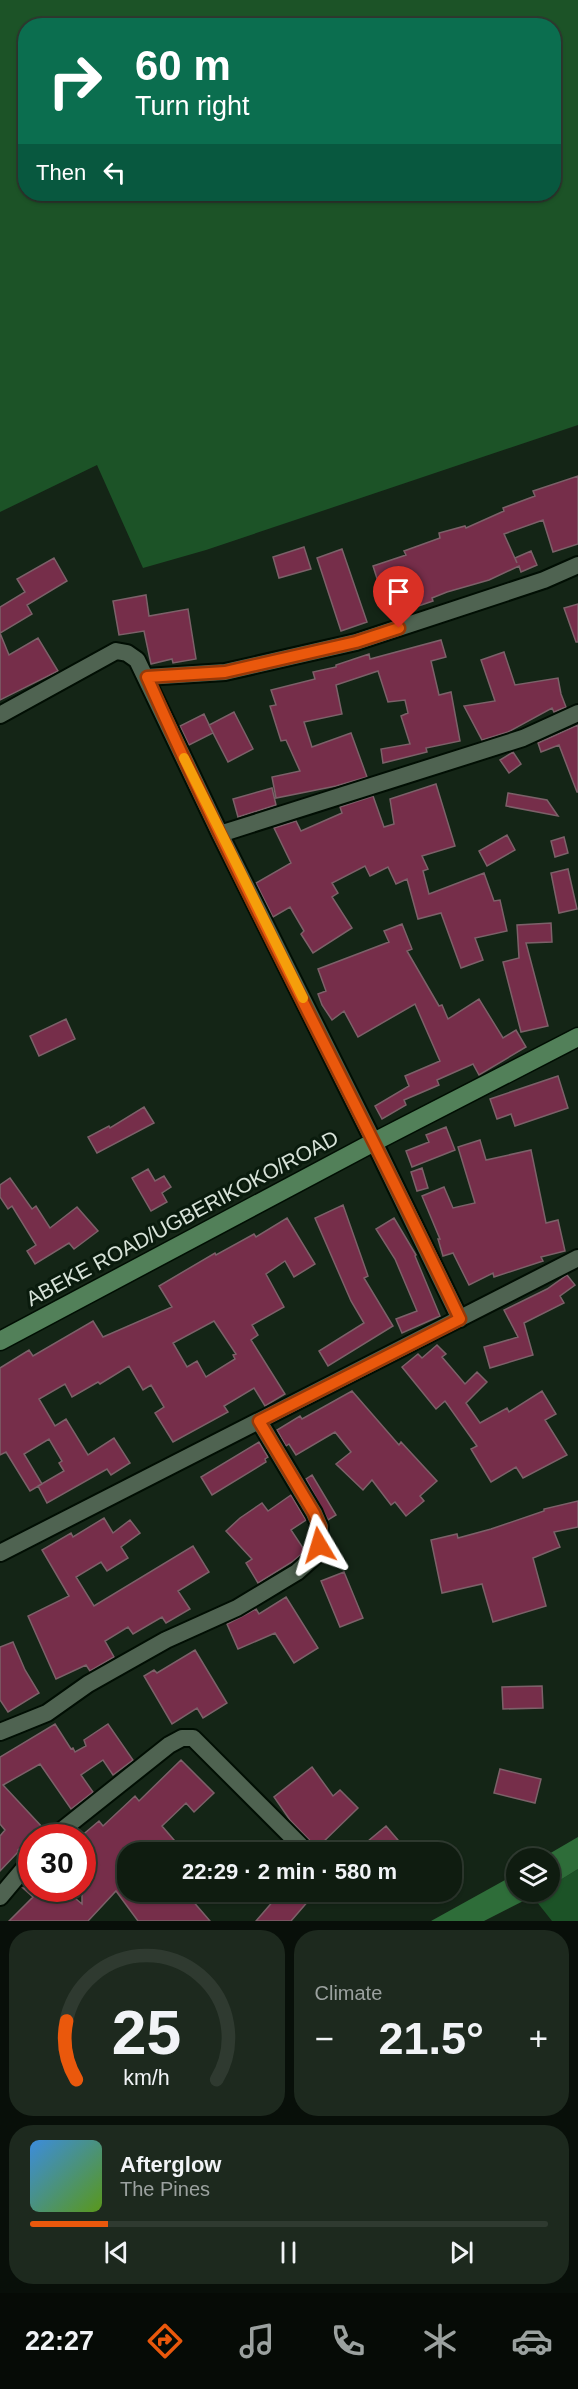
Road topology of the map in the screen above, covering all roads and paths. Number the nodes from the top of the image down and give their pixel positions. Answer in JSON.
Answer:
{"nodes":[{"id":1,"x":578,"y":565,"type":"edge"},
{"id":2,"x":147,"y":677,"type":"junction"},
{"id":3,"x":578,"y":712,"type":"edge"},
{"id":4,"x":0,"y":715,"type":"edge"},
{"id":5,"x":220,"y":834,"type":"junction"},
{"id":6,"x":578,"y":1037,"type":"edge"},
{"id":7,"x":375,"y":1142,"type":"junction"},
{"id":8,"x":578,"y":1258,"type":"edge"},
{"id":9,"x":460,"y":1319,"type":"junction"},
{"id":10,"x":0,"y":1341,"type":"edge"},
{"id":11,"x":259,"y":1421,"type":"junction"},
{"id":12,"x":0,"y":1553,"type":"edge"},
{"id":13,"x":0,"y":1732,"type":"edge"},
{"id":14,"x":70,"y":1824,"type":"edge"},
{"id":15,"x":297,"y":1842,"type":"edge"},
{"id":16,"x":18,"y":1876,"type":"edge"},
{"id":17,"x":0,"y":1897,"type":"edge"}],
"edges":[{"from":1,"to":2,"type":"street"},
{"from":2,"to":4,"type":"street"},
{"from":2,"to":5,"type":"street"},
{"from":3,"to":5,"type":"street"},
{"from":5,"to":7,"type":"street"},
{"from":6,"to":7,"type":"street","name":"ABEKE ROAD/UGBERIKOKO/ROAD"},
{"from":7,"to":9,"type":"street"},
{"from":7,"to":10,"type":"street","name":"ABEKE ROAD/UGBERIKOKO/ROAD"},
{"from":8,"to":9,"type":"street"},
{"from":9,"to":11,"type":"street"},
{"from":11,"to":12,"type":"street"},
{"from":11,"to":13,"type":"street"},
{"from":14,"to":15,"type":"street"},
{"from":16,"to":17,"type":"street"}]}
